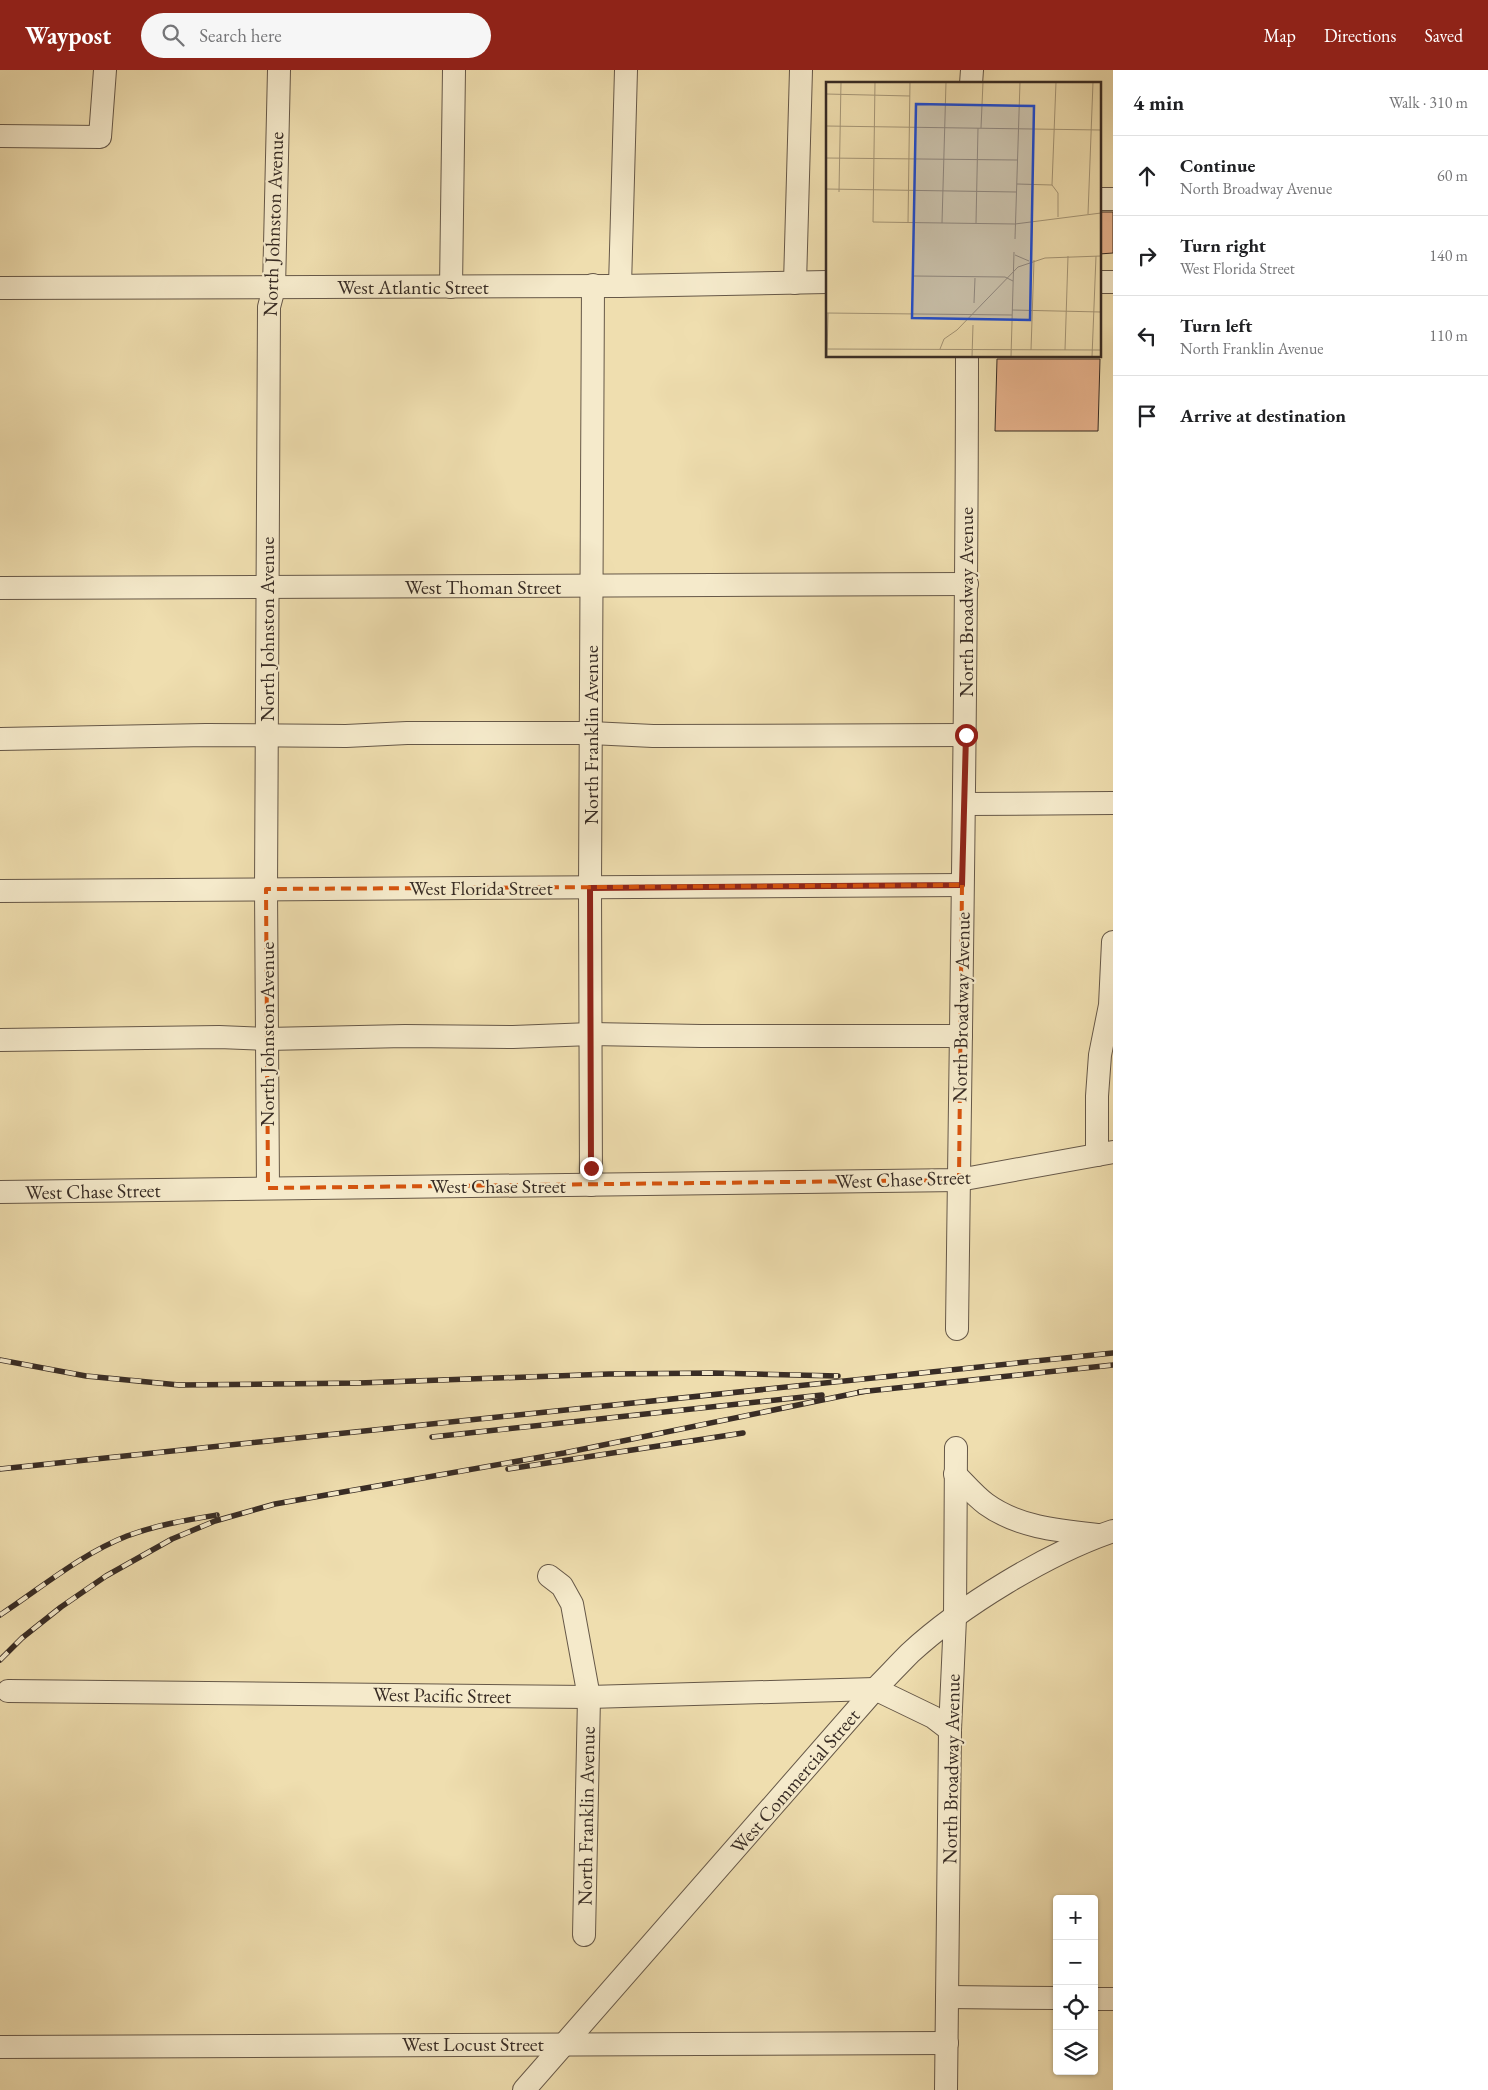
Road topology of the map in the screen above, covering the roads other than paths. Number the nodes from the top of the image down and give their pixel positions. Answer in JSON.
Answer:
{"nodes":[{"id":1,"x":105,"y":70,"type":"edge"},
{"id":2,"x":279,"y":70,"type":"edge"},
{"id":3,"x":454,"y":70,"type":"edge"},
{"id":4,"x":626,"y":70,"type":"edge"},
{"id":5,"x":800,"y":70,"type":"edge"},
{"id":6,"x":0,"y":136,"type":"edge"},
{"id":7,"x":1100,"y":199,"type":"edge"},
{"id":8,"x":1113,"y":199,"type":"edge"},
{"id":9,"x":826,"y":282,"type":"edge"},
{"id":10,"x":1100,"y":282,"type":"edge"},
{"id":11,"x":1113,"y":282,"type":"edge"},
{"id":12,"x":795,"y":283,"type":"junction"},
{"id":13,"x":593,"y":285,"type":"junction"},
{"id":14,"x":620,"y":286,"type":"junction"},
{"id":15,"x":450,"y":287,"type":"junction"},
{"id":16,"x":0,"y":288,"type":"edge"},
{"id":17,"x":274,"y":288,"type":"junction"},
{"id":18,"x":967,"y":358,"type":"edge"},
{"id":19,"x":967,"y":584,"type":"junction"},
{"id":20,"x":591,"y":586,"type":"junction"},
{"id":21,"x":267,"y":587,"type":"junction"},
{"id":22,"x":0,"y":588,"type":"edge"},
{"id":23,"x":591,"y":733,"type":"junction"},
{"id":24,"x":267,"y":735,"type":"junction"},
{"id":25,"x":966,"y":735,"type":"junction"},
{"id":26,"x":0,"y":739,"type":"edge"},
{"id":27,"x":1113,"y":803,"type":"edge"},
{"id":28,"x":965,"y":804,"type":"junction"},
{"id":29,"x":962,"y":885,"type":"junction"},
{"id":30,"x":590,"y":888,"type":"junction"},
{"id":31,"x":266,"y":889,"type":"junction"},
{"id":32,"x":0,"y":891,"type":"edge"},
{"id":33,"x":1113,"y":942,"type":"edge"},
{"id":34,"x":591,"y":1034,"type":"junction"},
{"id":35,"x":961,"y":1036,"type":"junction"},
{"id":36,"x":267,"y":1039,"type":"junction"},
{"id":37,"x":0,"y":1040,"type":"edge"},
{"id":38,"x":1105,"y":1153,"type":"edge"},
{"id":39,"x":959,"y":1180,"type":"junction"},
{"id":40,"x":591,"y":1185,"type":"junction"},
{"id":41,"x":268,"y":1188,"type":"junction"},
{"id":42,"x":0,"y":1192,"type":"edge"},
{"id":43,"x":957,"y":1328,"type":"dead end"},
{"id":44,"x":956,"y":1448,"type":"dead end"},
{"id":45,"x":956,"y":1474,"type":"junction"},
{"id":46,"x":1107,"y":1533,"type":"edge"},
{"id":47,"x":549,"y":1576,"type":"dead end"},
{"id":48,"x":954,"y":1618,"type":"junction"},
{"id":49,"x":875,"y":1689,"type":"junction"},
{"id":50,"x":8,"y":1690,"type":"dead end"},
{"id":51,"x":589,"y":1697,"type":"junction"},
{"id":52,"x":950,"y":1730,"type":"junction"},
{"id":53,"x":584,"y":1935,"type":"dead end"},
{"id":54,"x":947,"y":1997,"type":"junction"},
{"id":55,"x":1053,"y":1998,"type":"edge"},
{"id":56,"x":1098,"y":1998,"type":"edge"},
{"id":57,"x":1113,"y":1999,"type":"edge"},
{"id":58,"x":947,"y":2043,"type":"junction"},
{"id":59,"x":565,"y":2044,"type":"junction"},
{"id":60,"x":0,"y":2047,"type":"edge"},
{"id":61,"x":524,"y":2090,"type":"edge"},
{"id":62,"x":946,"y":2090,"type":"edge"}],
"edges":[{"from":1,"to":6,"type":"street"},
{"from":2,"to":17,"type":"street","name":"North Johnston Avenue"},
{"from":3,"to":15,"type":"street"},
{"from":4,"to":14,"type":"street"},
{"from":5,"to":12,"type":"street"},
{"from":7,"to":8,"type":"street"},
{"from":9,"to":12,"type":"street","name":"West Atlantic Street"},
{"from":10,"to":11,"type":"street"},
{"from":12,"to":14,"type":"street","name":"West Atlantic Street"},
{"from":13,"to":14,"type":"street","name":"West Atlantic Street"},
{"from":13,"to":15,"type":"street","name":"West Atlantic Street"},
{"from":13,"to":20,"type":"street","name":"North Franklin Avenue"},
{"from":15,"to":17,"type":"street","name":"West Atlantic Street"},
{"from":16,"to":17,"type":"street","name":"West Atlantic Street"},
{"from":17,"to":21,"type":"street","name":"North Johnston Avenue"},
{"from":18,"to":19,"type":"street","name":"North Broadway Avenue"},
{"from":19,"to":20,"type":"street","name":"West Thoman Street"},
{"from":19,"to":25,"type":"street","name":"North Broadway Avenue"},
{"from":20,"to":21,"type":"street","name":"West Thoman Street"},
{"from":20,"to":23,"type":"street","name":"North Franklin Avenue"},
{"from":21,"to":22,"type":"street","name":"West Thoman Street"},
{"from":21,"to":24,"type":"street","name":"North Johnston Avenue"},
{"from":23,"to":24,"type":"street"},
{"from":23,"to":25,"type":"street"},
{"from":23,"to":30,"type":"street","name":"North Franklin Avenue"},
{"from":24,"to":26,"type":"street"},
{"from":24,"to":31,"type":"street","name":"North Johnston Avenue"},
{"from":25,"to":28,"type":"street","name":"North Broadway Avenue"},
{"from":27,"to":28,"type":"street"},
{"from":28,"to":29,"type":"street","name":"North Broadway Avenue"},
{"from":29,"to":30,"type":"street","name":"West Florida Street"},
{"from":29,"to":35,"type":"street","name":"North Broadway Avenue"},
{"from":30,"to":31,"type":"street","name":"West Florida Street"},
{"from":30,"to":34,"type":"street","name":"North Franklin Avenue"},
{"from":31,"to":32,"type":"street","name":"West Florida Street"},
{"from":31,"to":36,"type":"street","name":"North Johnston Avenue"},
{"from":33,"to":38,"type":"street"},
{"from":34,"to":35,"type":"street"},
{"from":34,"to":36,"type":"street"},
{"from":34,"to":40,"type":"street","name":"North Franklin Avenue"},
{"from":35,"to":39,"type":"street","name":"North Broadway Avenue"},
{"from":36,"to":37,"type":"street"},
{"from":36,"to":41,"type":"street","name":"North Johnston Avenue"},
{"from":38,"to":39,"type":"street","name":"West Chase Street"},
{"from":39,"to":40,"type":"street","name":"West Chase Street"},
{"from":39,"to":43,"type":"street","name":"North Broadway Avenue"},
{"from":40,"to":41,"type":"street","name":"West Chase Street"},
{"from":41,"to":42,"type":"street","name":"West Chase Street"},
{"from":44,"to":45,"type":"street","name":"North Broadway Avenue"},
{"from":45,"to":46,"type":"street"},
{"from":45,"to":48,"type":"street","name":"North Broadway Avenue"},
{"from":46,"to":48,"type":"street","name":"West Commercial Street"},
{"from":47,"to":51,"type":"street","name":"North Franklin Avenue"},
{"from":48,"to":49,"type":"street","name":"West Commercial Street"},
{"from":48,"to":52,"type":"street","name":"North Broadway Avenue"},
{"from":49,"to":51,"type":"street","name":"West Pacific Street"},
{"from":49,"to":52,"type":"street"},
{"from":49,"to":59,"type":"street","name":"West Commercial Street"},
{"from":50,"to":51,"type":"street","name":"West Pacific Street"},
{"from":51,"to":53,"type":"street","name":"North Franklin Avenue"},
{"from":52,"to":54,"type":"street","name":"North Broadway Avenue"},
{"from":54,"to":55,"type":"street"},
{"from":54,"to":58,"type":"street","name":"North Broadway Avenue"},
{"from":56,"to":57,"type":"street"},
{"from":58,"to":59,"type":"street","name":"West Locust Street"},
{"from":58,"to":62,"type":"street","name":"North Broadway Avenue"},
{"from":59,"to":60,"type":"street","name":"West Locust Street"},
{"from":59,"to":61,"type":"street","name":"West Commercial Street"}]}
